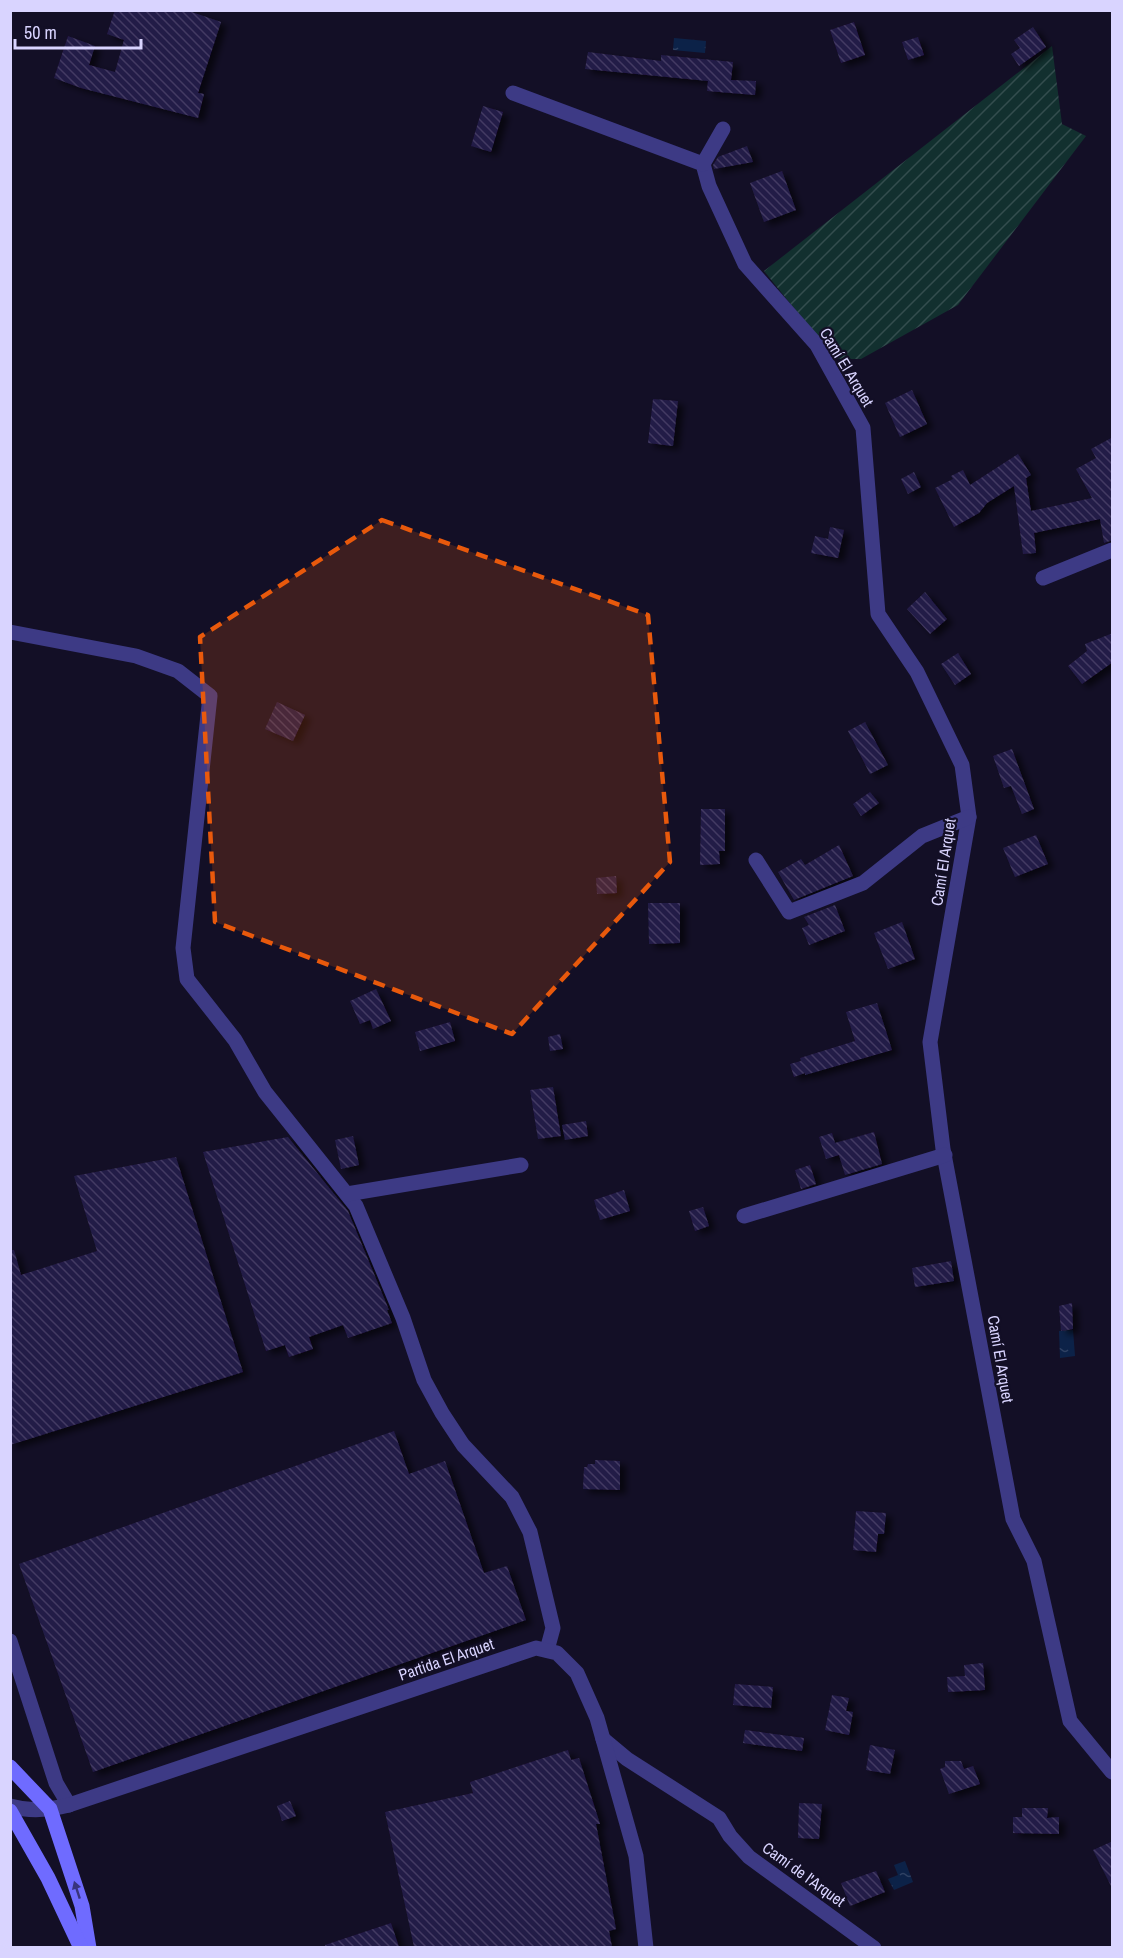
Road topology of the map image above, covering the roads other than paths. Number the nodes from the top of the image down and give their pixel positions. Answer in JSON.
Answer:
{"nodes":[{"id":1,"x":513,"y":93,"type":"dead end"},
{"id":2,"x":723,"y":129,"type":"dead end"},
{"id":3,"x":703,"y":164,"type":"junction"},
{"id":4,"x":1113,"y":550,"type":"edge"},
{"id":5,"x":1043,"y":578,"type":"dead end"},
{"id":6,"x":10,"y":632,"type":"edge"},
{"id":7,"x":969,"y":817,"type":"junction"},
{"id":8,"x":756,"y":860,"type":"dead end"},
{"id":9,"x":945,"y":1155,"type":"junction"},
{"id":10,"x":520,"y":1166,"type":"dead end"},
{"id":11,"x":347,"y":1194,"type":"junction"},
{"id":12,"x":744,"y":1216,"type":"dead end"},
{"id":13,"x":10,"y":1641,"type":"edge"},
{"id":14,"x":547,"y":1650,"type":"junction"},
{"id":15,"x":603,"y":1739,"type":"junction"},
{"id":16,"x":10,"y":1767,"type":"edge"},
{"id":17,"x":1113,"y":1772,"type":"edge"},
{"id":18,"x":69,"y":1805,"type":"junction"},
{"id":19,"x":10,"y":1806,"type":"edge"},
{"id":20,"x":50,"y":1809,"type":"junction"},
{"id":21,"x":10,"y":1811,"type":"edge"},
{"id":22,"x":81,"y":1947,"type":"edge"},
{"id":23,"x":89,"y":1947,"type":"edge"},
{"id":24,"x":646,"y":1947,"type":"edge"},
{"id":25,"x":874,"y":1947,"type":"edge"}],
"edges":[{"from":1,"to":3,"type":"street"},
{"from":2,"to":3,"type":"street"},
{"from":3,"to":7,"type":"street","name":"Camí El Arquet"},
{"from":4,"to":5,"type":"street"},
{"from":6,"to":11,"type":"street"},
{"from":7,"to":8,"type":"street"},
{"from":7,"to":9,"type":"street","name":"Camí El Arquet"},
{"from":9,"to":12,"type":"street"},
{"from":9,"to":17,"type":"street","name":"Camí El Arquet"},
{"from":10,"to":11,"type":"street"},
{"from":11,"to":14,"type":"street"},
{"from":13,"to":18,"type":"street"},
{"from":14,"to":15,"type":"street"},
{"from":14,"to":18,"type":"street","name":"Partida El Arquet"},
{"from":15,"to":24,"type":"street"},
{"from":15,"to":25,"type":"street","name":"Camí de l'Arquet"},
{"from":16,"to":20,"type":"street"},
{"from":18,"to":20,"type":"street","name":"Partida El Arquet"},
{"from":19,"to":20,"type":"street","name":"Partida El Arquet"},
{"from":23,"to":20,"type":"street","one_way":true},
{"from":21,"to":22,"type":"street"}]}
